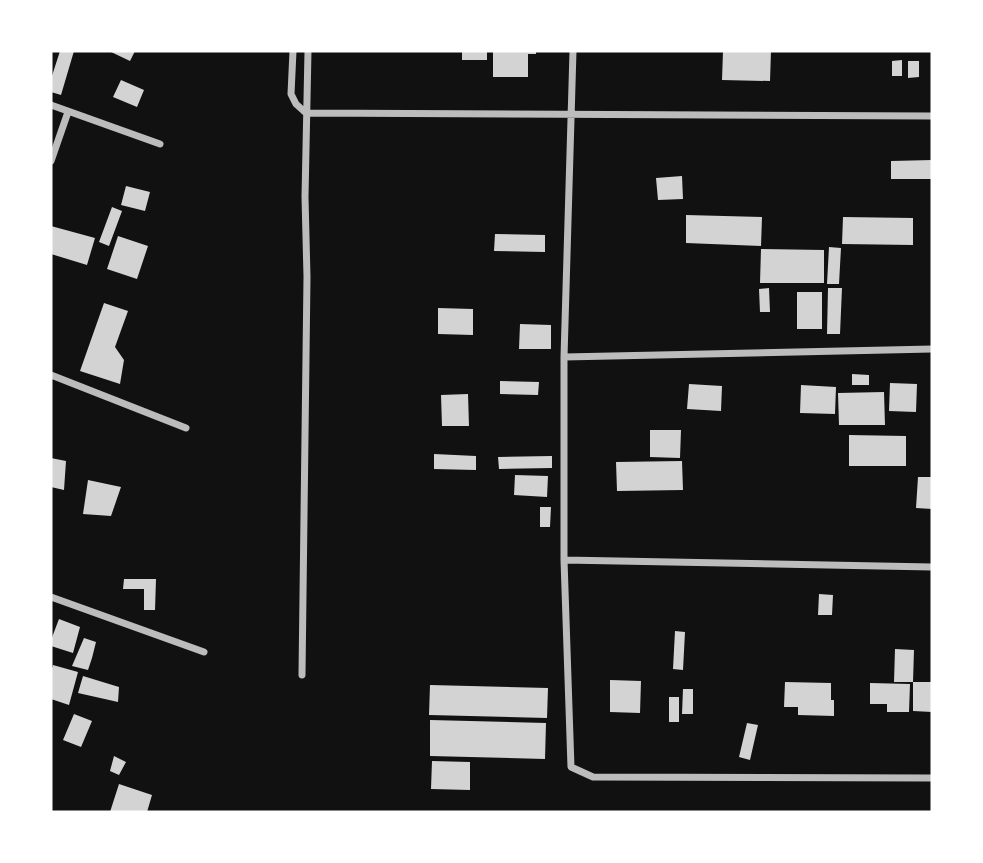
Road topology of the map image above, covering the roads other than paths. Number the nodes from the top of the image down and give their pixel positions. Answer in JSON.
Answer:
{"nodes":[{"id":1,"x":293,"y":51,"type":"edge"},
{"id":2,"x":308,"y":51,"type":"edge"},
{"id":3,"x":573,"y":51,"type":"edge"},
{"id":4,"x":51,"y":105,"type":"edge"},
{"id":5,"x":68,"y":112,"type":"junction"},
{"id":6,"x":306,"y":113,"type":"junction"},
{"id":7,"x":572,"y":114,"type":"junction"},
{"id":8,"x":932,"y":116,"type":"edge"},
{"id":9,"x":160,"y":144,"type":"dead end"},
{"id":10,"x":51,"y":161,"type":"edge"},
{"id":11,"x":932,"y":349,"type":"edge"},
{"id":12,"x":564,"y":357,"type":"junction"},
{"id":13,"x":51,"y":375,"type":"edge"},
{"id":14,"x":186,"y":428,"type":"dead end"},
{"id":15,"x":564,"y":560,"type":"junction"},
{"id":16,"x":932,"y":567,"type":"edge"},
{"id":17,"x":51,"y":597,"type":"edge"},
{"id":18,"x":204,"y":652,"type":"dead end"},
{"id":19,"x":302,"y":675,"type":"dead end"},
{"id":20,"x":932,"y":778,"type":"edge"}],
"edges":[{"from":1,"to":6,"type":"street"},
{"from":2,"to":6,"type":"street"},
{"from":3,"to":7,"type":"street"},
{"from":4,"to":5,"type":"street"},
{"from":5,"to":9,"type":"street"},
{"from":5,"to":10,"type":"street"},
{"from":6,"to":7,"type":"street"},
{"from":6,"to":19,"type":"street"},
{"from":7,"to":8,"type":"street"},
{"from":7,"to":12,"type":"street"},
{"from":11,"to":12,"type":"street"},
{"from":12,"to":15,"type":"street"},
{"from":13,"to":14,"type":"street"},
{"from":15,"to":16,"type":"street"},
{"from":15,"to":20,"type":"street"},
{"from":17,"to":18,"type":"street"}]}
